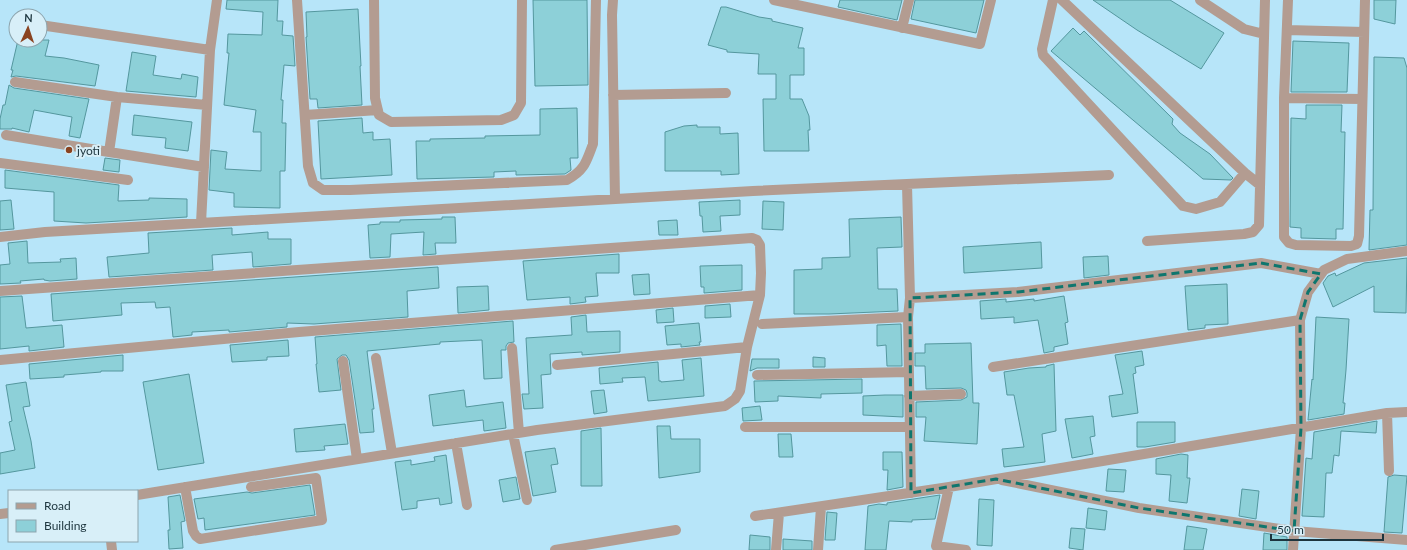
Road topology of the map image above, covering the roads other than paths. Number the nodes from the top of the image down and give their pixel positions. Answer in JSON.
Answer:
{"nodes":[{"id":1,"x":217,"y":0,"type":"edge"},
{"id":2,"x":297,"y":0,"type":"edge"},
{"id":3,"x":374,"y":0,"type":"edge"},
{"id":4,"x":522,"y":0,"type":"edge"},
{"id":5,"x":596,"y":0,"type":"edge"},
{"id":6,"x":613,"y":0,"type":"edge"},
{"id":7,"x":774,"y":0,"type":"edge"},
{"id":8,"x":824,"y":0,"type":"edge"},
{"id":9,"x":909,"y":0,"type":"edge"},
{"id":10,"x":991,"y":0,"type":"edge"},
{"id":11,"x":1053,"y":0,"type":"edge"},
{"id":12,"x":1062,"y":0,"type":"edge"},
{"id":13,"x":1200,"y":0,"type":"edge"},
{"id":14,"x":1265,"y":0,"type":"edge"},
{"id":15,"x":1288,"y":0,"type":"edge"},
{"id":16,"x":1365,"y":0,"type":"edge"},
{"id":17,"x":821,"y":10,"type":"junction"},
{"id":18,"x":48,"y":26,"type":"edge"},
{"id":19,"x":902,"y":28,"type":"junction"},
{"id":20,"x":1287,"y":30,"type":"junction"},
{"id":21,"x":1364,"y":32,"type":"junction"},
{"id":22,"x":1264,"y":34,"type":"junction"},
{"id":23,"x":210,"y":50,"type":"junction"},
{"id":24,"x":15,"y":82,"type":"dead end"},
{"id":25,"x":726,"y":93,"type":"dead end"},
{"id":26,"x":613,"y":95,"type":"junction"},
{"id":27,"x":116,"y":97,"type":"junction"},
{"id":28,"x":1284,"y":98,"type":"junction"},
{"id":29,"x":1362,"y":99,"type":"junction"},
{"id":30,"x":207,"y":105,"type":"junction"},
{"id":31,"x":378,"y":110,"type":"junction"},
{"id":32,"x":305,"y":115,"type":"junction"},
{"id":33,"x":6,"y":135,"type":"dead end"},
{"id":34,"x":109,"y":152,"type":"junction"},
{"id":35,"x":0,"y":163,"type":"edge"},
{"id":36,"x":204,"y":167,"type":"junction"},
{"id":37,"x":1245,"y":173,"type":"junction"},
{"id":38,"x":1108,"y":175,"type":"dead end"},
{"id":39,"x":128,"y":180,"type":"dead end"},
{"id":40,"x":907,"y":185,"type":"junction"},
{"id":41,"x":1260,"y":185,"type":"junction"},
{"id":42,"x":615,"y":199,"type":"junction"},
{"id":43,"x":201,"y":223,"type":"junction"},
{"id":44,"x":0,"y":237,"type":"edge"},
{"id":45,"x":1147,"y":241,"type":"dead end"},
{"id":46,"x":1407,"y":251,"type":"edge"},
{"id":47,"x":1321,"y":274,"type":"junction"},
{"id":48,"x":0,"y":291,"type":"edge"},
{"id":49,"x":760,"y":295,"type":"junction"},
{"id":50,"x":910,"y":298,"type":"junction"},
{"id":51,"x":908,"y":317,"type":"junction"},
{"id":52,"x":1300,"y":320,"type":"junction"},
{"id":53,"x":762,"y":324,"type":"dead end"},
{"id":54,"x":747,"y":347,"type":"junction"},
{"id":55,"x":512,"y":348,"type":"dead end"},
{"id":56,"x":376,"y":358,"type":"dead end"},
{"id":57,"x":0,"y":360,"type":"edge"},
{"id":58,"x":343,"y":361,"type":"dead end"},
{"id":59,"x":557,"y":365,"type":"dead end"},
{"id":60,"x":993,"y":367,"type":"dead end"},
{"id":61,"x":909,"y":372,"type":"junction"},
{"id":62,"x":757,"y":375,"type":"dead end"},
{"id":63,"x":961,"y":394,"type":"dead end"},
{"id":64,"x":909,"y":396,"type":"junction"},
{"id":65,"x":1407,"y":412,"type":"edge"},
{"id":66,"x":1387,"y":413,"type":"junction"},
{"id":67,"x":745,"y":427,"type":"dead end"},
{"id":68,"x":910,"y":427,"type":"junction"},
{"id":69,"x":1301,"y":428,"type":"junction"},
{"id":70,"x":516,"y":434,"type":"junction"},
{"id":71,"x":456,"y":443,"type":"junction"},
{"id":72,"x":392,"y":453,"type":"junction"},
{"id":73,"x":357,"y":459,"type":"junction"},
{"id":74,"x":1389,"y":471,"type":"dead end"},
{"id":75,"x":996,"y":479,"type":"junction"},
{"id":76,"x":185,"y":487,"type":"junction"},
{"id":77,"x":251,"y":487,"type":"dead end"},
{"id":78,"x":949,"y":487,"type":"junction"},
{"id":79,"x":911,"y":493,"type":"junction"},
{"id":80,"x":138,"y":495,"type":"edge"},
{"id":81,"x":527,"y":500,"type":"dead end"},
{"id":82,"x":467,"y":505,"type":"dead end"},
{"id":83,"x":821,"y":507,"type":"junction"},
{"id":84,"x":779,"y":513,"type":"junction"},
{"id":85,"x":755,"y":516,"type":"dead end"},
{"id":86,"x":676,"y":530,"type":"dead end"},
{"id":87,"x":1294,"y":531,"type":"junction"},
{"id":88,"x":1407,"y":540,"type":"edge"},
{"id":89,"x":936,"y":548,"type":"edge"},
{"id":90,"x":556,"y":550,"type":"edge"},
{"id":91,"x":776,"y":550,"type":"edge"},
{"id":92,"x":818,"y":550,"type":"edge"},
{"id":93,"x":966,"y":550,"type":"edge"},
{"id":94,"x":1293,"y":550,"type":"edge"}],
"edges":[{"from":1,"to":23,"type":"street"},
{"from":2,"to":32,"type":"street"},
{"from":3,"to":31,"type":"street"},
{"from":4,"to":31,"type":"street"},
{"from":5,"to":32,"type":"street"},
{"from":6,"to":26,"type":"street"},
{"from":7,"to":17,"type":"street"},
{"from":8,"to":17,"type":"street"},
{"from":9,"to":19,"type":"street"},
{"from":10,"to":19,"type":"street"},
{"from":11,"to":37,"type":"street"},
{"from":12,"to":37,"type":"street"},
{"from":13,"to":22,"type":"street"},
{"from":14,"to":22,"type":"street"},
{"from":15,"to":20,"type":"street"},
{"from":16,"to":21,"type":"street"},
{"from":17,"to":19,"type":"street"},
{"from":18,"to":23,"type":"street"},
{"from":20,"to":21,"type":"street"},
{"from":20,"to":28,"type":"street"},
{"from":21,"to":29,"type":"street"},
{"from":22,"to":41,"type":"street"},
{"from":23,"to":30,"type":"street"},
{"from":24,"to":27,"type":"street"},
{"from":25,"to":26,"type":"street"},
{"from":26,"to":42,"type":"street"},
{"from":27,"to":30,"type":"street"},
{"from":27,"to":34,"type":"street"},
{"from":28,"to":29,"type":"street"},
{"from":28,"to":29,"type":"street"},
{"from":30,"to":36,"type":"street"},
{"from":31,"to":32,"type":"street"},
{"from":33,"to":34,"type":"street"},
{"from":34,"to":36,"type":"street"},
{"from":35,"to":39,"type":"street"},
{"from":36,"to":43,"type":"street"},
{"from":37,"to":41,"type":"street"},
{"from":38,"to":40,"type":"street"},
{"from":40,"to":42,"type":"street"},
{"from":40,"to":50,"type":"street"},
{"from":41,"to":45,"type":"street"},
{"from":42,"to":43,"type":"street"},
{"from":43,"to":44,"type":"street"},
{"from":46,"to":47,"type":"street"},
{"from":47,"to":50,"type":"street"},
{"from":47,"to":52,"type":"street"},
{"from":48,"to":49,"type":"street"},
{"from":49,"to":54,"type":"street"},
{"from":49,"to":57,"type":"street"},
{"from":50,"to":51,"type":"street"},
{"from":51,"to":53,"type":"street"},
{"from":51,"to":61,"type":"street"},
{"from":52,"to":60,"type":"street"},
{"from":52,"to":69,"type":"street"},
{"from":54,"to":59,"type":"street"},
{"from":54,"to":70,"type":"street"},
{"from":55,"to":70,"type":"street"},
{"from":56,"to":72,"type":"street"},
{"from":58,"to":73,"type":"street"},
{"from":61,"to":62,"type":"street"},
{"from":61,"to":64,"type":"street"},
{"from":63,"to":64,"type":"street"},
{"from":64,"to":68,"type":"street"},
{"from":65,"to":66,"type":"street"},
{"from":66,"to":69,"type":"street"},
{"from":66,"to":74,"type":"street"},
{"from":67,"to":68,"type":"street"},
{"from":68,"to":79,"type":"street"},
{"from":69,"to":75,"type":"street"},
{"from":69,"to":87,"type":"street"},
{"from":70,"to":71,"type":"street"},
{"from":70,"to":81,"type":"street"},
{"from":71,"to":72,"type":"street"},
{"from":71,"to":82,"type":"street"},
{"from":72,"to":73,"type":"street"},
{"from":73,"to":76,"type":"street"},
{"from":75,"to":78,"type":"street"},
{"from":75,"to":87,"type":"street"},
{"from":76,"to":77,"type":"street"},
{"from":76,"to":80,"type":"street"},
{"from":78,"to":79,"type":"street"},
{"from":78,"to":89,"type":"street"},
{"from":79,"to":83,"type":"street"},
{"from":83,"to":84,"type":"street"},
{"from":83,"to":92,"type":"street"},
{"from":84,"to":85,"type":"street"},
{"from":84,"to":91,"type":"street"},
{"from":86,"to":90,"type":"street"},
{"from":87,"to":88,"type":"street"},
{"from":87,"to":94,"type":"street"},
{"from":89,"to":93,"type":"street"}]}
